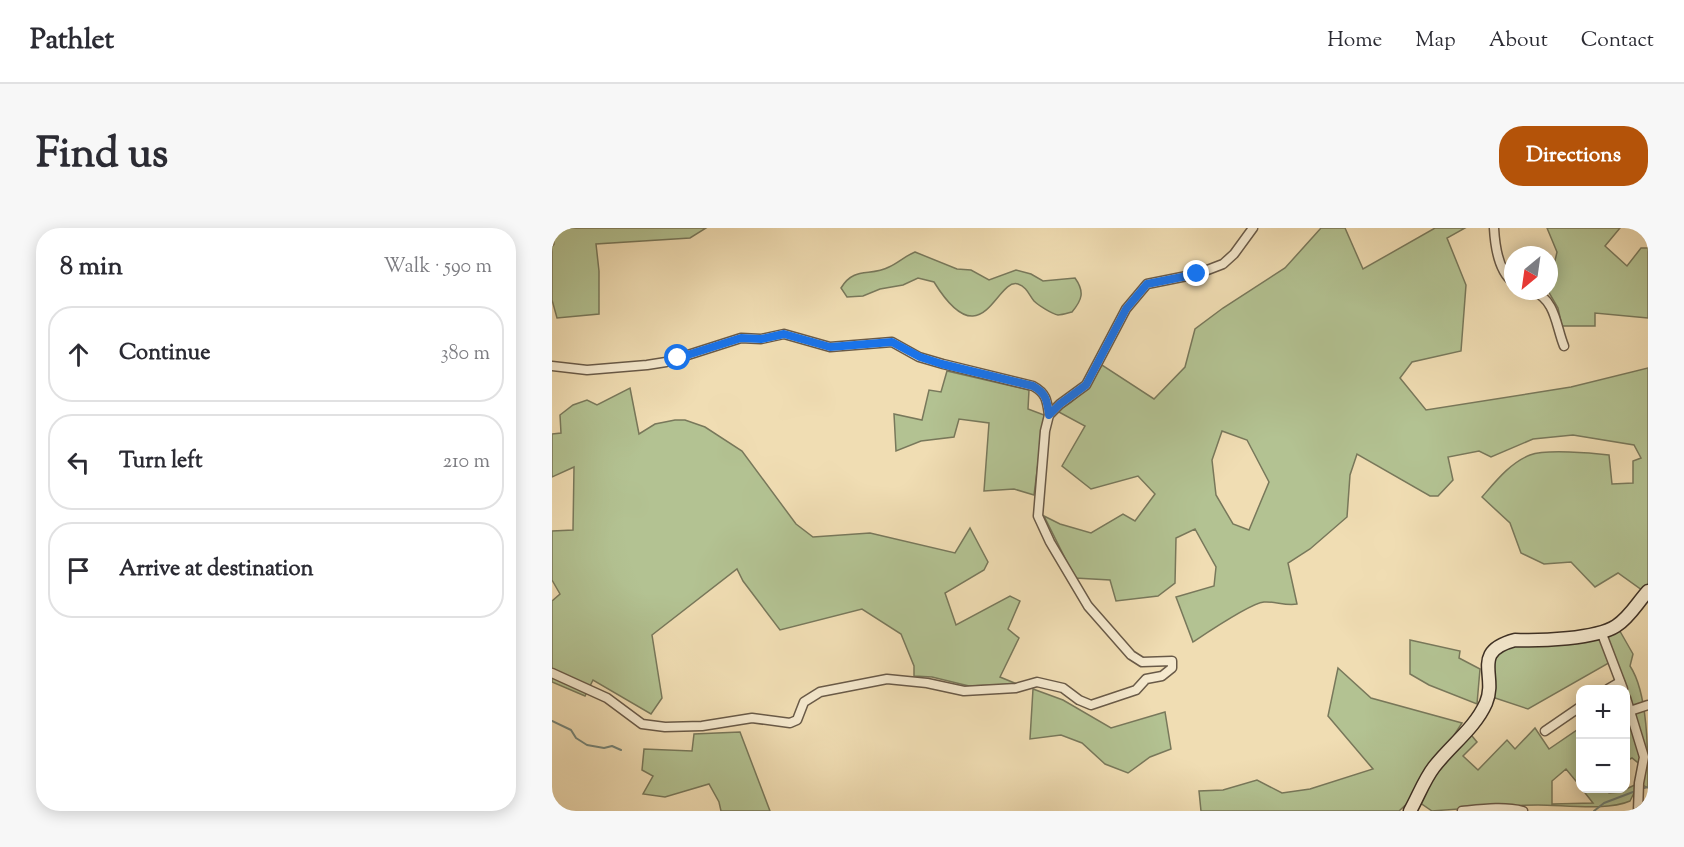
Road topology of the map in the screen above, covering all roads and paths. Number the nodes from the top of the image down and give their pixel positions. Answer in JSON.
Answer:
{"nodes":[{"id":1,"x":1253,"y":228,"type":"edge"},
{"id":2,"x":1494,"y":228,"type":"edge"},
{"id":3,"x":1504,"y":272,"type":"edge"},
{"id":4,"x":1547,"y":300,"type":"edge"},
{"id":5,"x":1564,"y":346,"type":"dead end"},
{"id":6,"x":552,"y":366,"type":"edge"},
{"id":7,"x":1049,"y":415,"type":"junction"},
{"id":8,"x":1648,"y":591,"type":"edge"},
{"id":9,"x":1602,"y":634,"type":"junction"},
{"id":10,"x":552,"y":675,"type":"edge"},
{"id":11,"x":1621,"y":685,"type":"edge"},
{"id":12,"x":1648,"y":705,"type":"edge"},
{"id":13,"x":1576,"y":710,"type":"edge"},
{"id":14,"x":1630,"y":711,"type":"joint"},
{"id":15,"x":1545,"y":731,"type":"dead end"},
{"id":16,"x":1410,"y":811,"type":"edge"},
{"id":17,"x":1462,"y":811,"type":"edge"},
{"id":18,"x":1523,"y":811,"type":"edge"},
{"id":19,"x":1638,"y":811,"type":"edge"}],
"edges":[{"from":1,"to":7,"type":"street"},
{"from":2,"to":3,"type":"street"},
{"from":4,"to":5,"type":"street"},
{"from":6,"to":7,"type":"street"},
{"from":7,"to":10,"type":"street"},
{"from":8,"to":9,"type":"street"},
{"from":9,"to":11,"type":"street"},
{"from":9,"to":16,"type":"street"},
{"from":12,"to":14,"type":"street"},
{"from":13,"to":15,"type":"street"},
{"from":14,"to":19,"type":"street"},
{"from":17,"to":18,"type":"street"}]}
